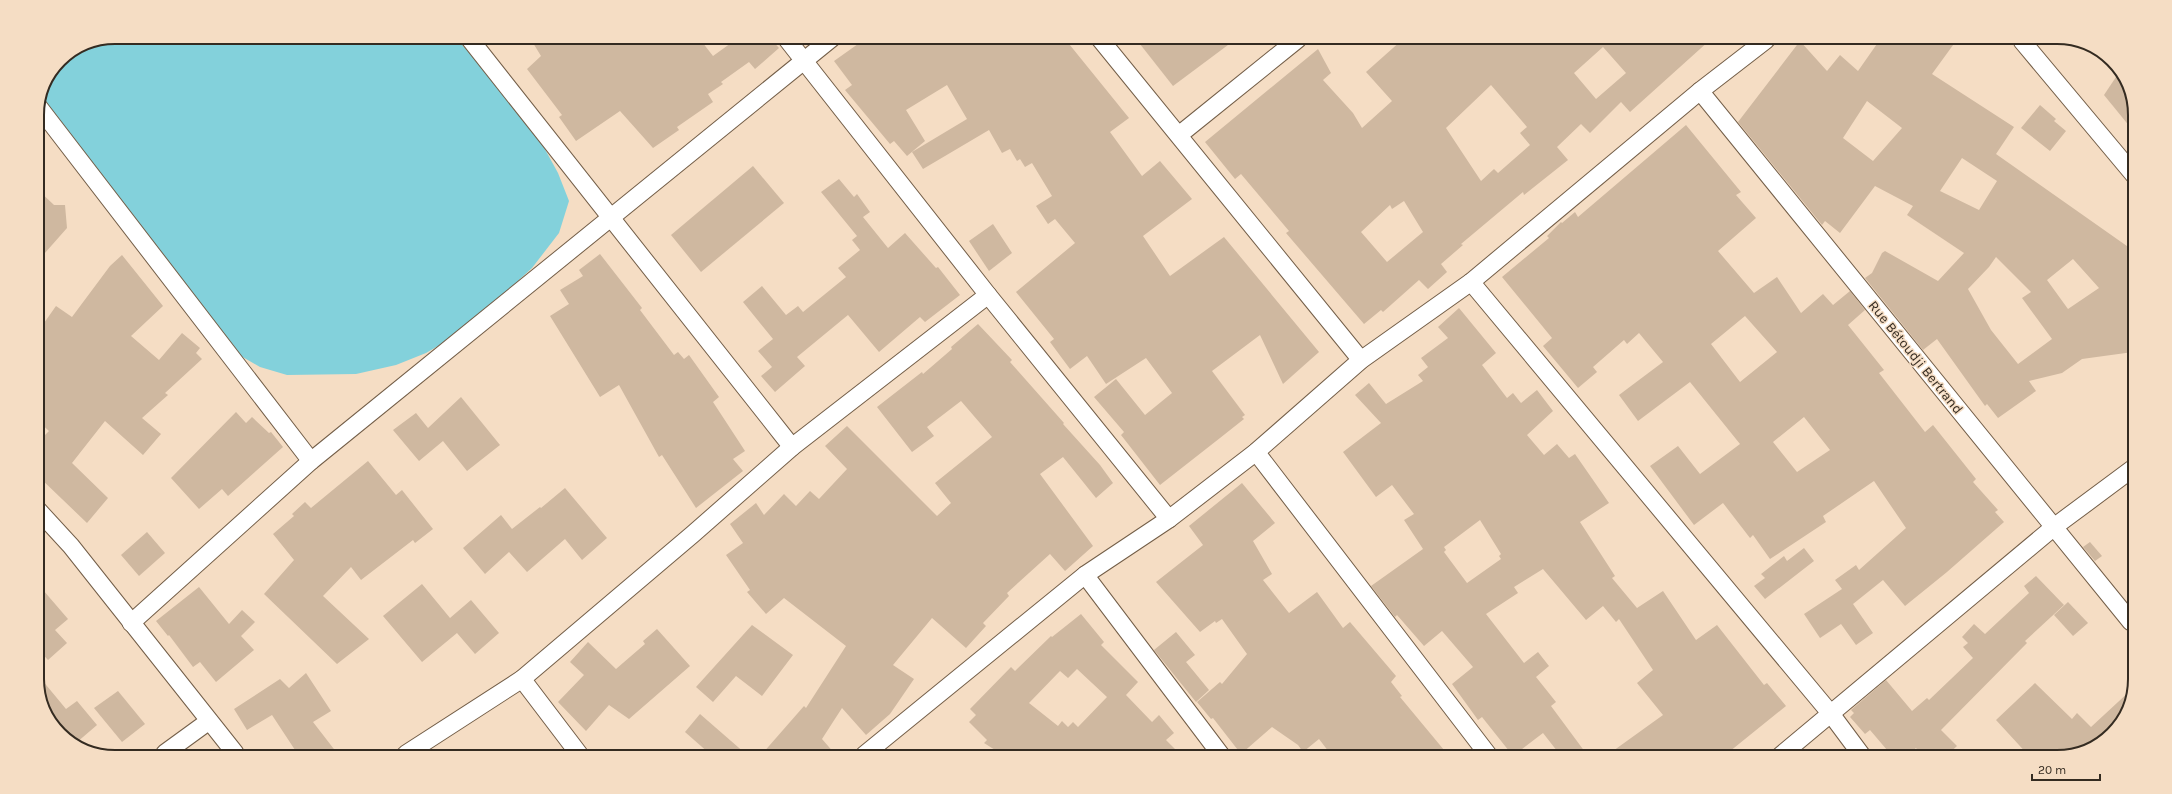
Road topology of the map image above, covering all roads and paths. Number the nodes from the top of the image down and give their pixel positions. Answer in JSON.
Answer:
{"nodes":[{"id":1,"x":474,"y":44,"type":"edge"},
{"id":2,"x":791,"y":44,"type":"edge"},
{"id":3,"x":824,"y":44,"type":"edge"},
{"id":4,"x":1104,"y":44,"type":"edge"},
{"id":5,"x":1292,"y":44,"type":"edge"},
{"id":6,"x":1761,"y":44,"type":"edge"},
{"id":7,"x":2025,"y":44,"type":"edge"},
{"id":8,"x":804,"y":60,"type":"junction"},
{"id":9,"x":1700,"y":91,"type":"junction"},
{"id":10,"x":44,"y":114,"type":"edge"},
{"id":11,"x":1179,"y":136,"type":"junction"},
{"id":12,"x":2128,"y":168,"type":"edge"},
{"id":13,"x":611,"y":216,"type":"junction"},
{"id":14,"x":1471,"y":282,"type":"junction"},
{"id":15,"x":988,"y":296,"type":"junction"},
{"id":16,"x":1361,"y":360,"type":"junction"},
{"id":17,"x":792,"y":447,"type":"junction"},
{"id":18,"x":1256,"y":452,"type":"junction"},
{"id":19,"x":311,"y":461,"type":"junction"},
{"id":20,"x":2128,"y":472,"type":"edge"},
{"id":21,"x":44,"y":517,"type":"edge"},
{"id":22,"x":1169,"y":519,"type":"junction"},
{"id":23,"x":2054,"y":528,"type":"junction"},
{"id":24,"x":1084,"y":575,"type":"junction"},
{"id":25,"x":2128,"y":617,"type":"edge"},
{"id":26,"x":132,"y":623,"type":"junction"},
{"id":27,"x":522,"y":679,"type":"junction"},
{"id":28,"x":1831,"y":714,"type":"junction"},
{"id":29,"x":209,"y":721,"type":"junction"},
{"id":30,"x":169,"y":750,"type":"edge"},
{"id":31,"x":233,"y":750,"type":"edge"},
{"id":32,"x":412,"y":750,"type":"edge"},
{"id":33,"x":576,"y":750,"type":"edge"},
{"id":34,"x":869,"y":750,"type":"edge"},
{"id":35,"x":1217,"y":750,"type":"edge"},
{"id":36,"x":1484,"y":750,"type":"edge"},
{"id":37,"x":1787,"y":750,"type":"edge"},
{"id":38,"x":1858,"y":750,"type":"edge"}],
"edges":[{"from":1,"to":13,"type":"street"},
{"from":2,"to":8,"type":"street"},
{"from":3,"to":8,"type":"street"},
{"from":4,"to":11,"type":"street"},
{"from":5,"to":11,"type":"street"},
{"from":6,"to":9,"type":"street"},
{"from":7,"to":12,"type":"street"},
{"from":8,"to":13,"type":"street"},
{"from":8,"to":15,"type":"street"},
{"from":9,"to":14,"type":"street"},
{"from":9,"to":23,"type":"street","name":"Rue Bétoudji Bertrand"},
{"from":10,"to":19,"type":"street"},
{"from":11,"to":16,"type":"street"},
{"from":13,"to":17,"type":"street"},
{"from":13,"to":19,"type":"street"},
{"from":14,"to":16,"type":"street"},
{"from":14,"to":28,"type":"street"},
{"from":15,"to":17,"type":"street"},
{"from":15,"to":22,"type":"street"},
{"from":16,"to":18,"type":"street"},
{"from":17,"to":27,"type":"street"},
{"from":18,"to":22,"type":"street"},
{"from":18,"to":36,"type":"street"},
{"from":19,"to":26,"type":"street"},
{"from":20,"to":23,"type":"street"},
{"from":21,"to":26,"type":"street"},
{"from":22,"to":24,"type":"street"},
{"from":23,"to":25,"type":"street","name":"Rue Bétoudji Bertrand"},
{"from":23,"to":28,"type":"street"},
{"from":24,"to":34,"type":"street"},
{"from":24,"to":35,"type":"street"},
{"from":26,"to":29,"type":"street"},
{"from":27,"to":32,"type":"street"},
{"from":27,"to":33,"type":"street"},
{"from":28,"to":37,"type":"street"},
{"from":28,"to":38,"type":"street"},
{"from":29,"to":30,"type":"street"},
{"from":29,"to":31,"type":"street"}]}
